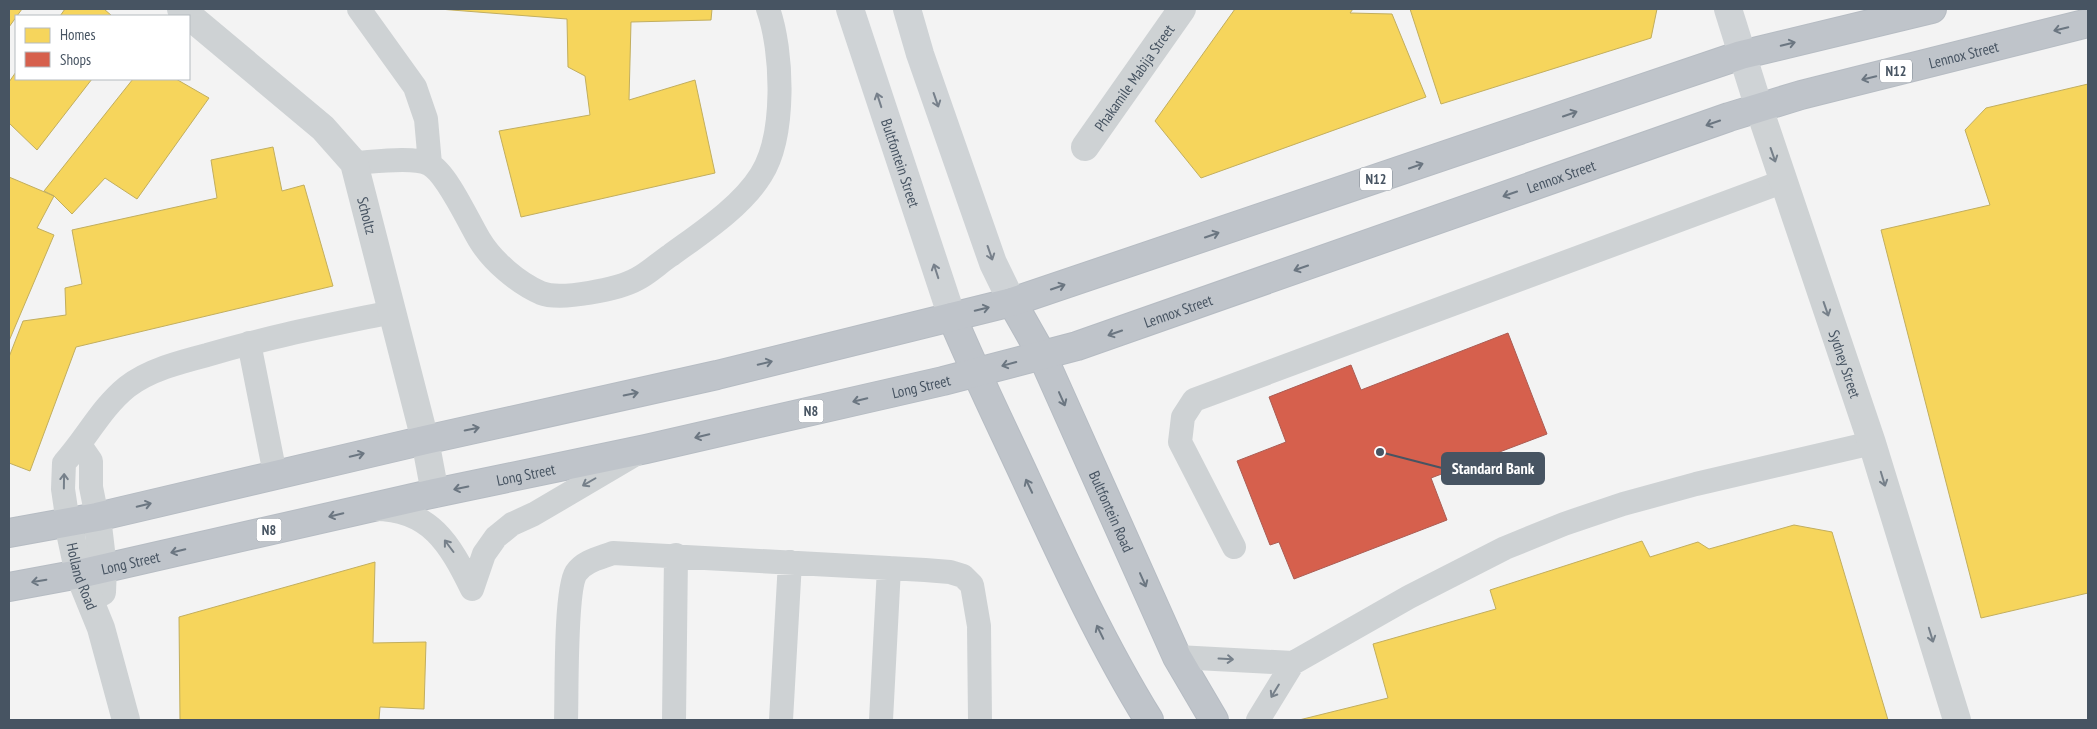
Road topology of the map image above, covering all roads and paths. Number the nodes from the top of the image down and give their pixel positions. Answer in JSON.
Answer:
{"nodes":[{"id":1,"x":359,"y":9,"type":"edge"},
{"id":2,"x":768,"y":9,"type":"edge"},
{"id":3,"x":850,"y":9,"type":"edge"},
{"id":4,"x":907,"y":9,"type":"edge"},
{"id":5,"x":1182,"y":9,"type":"edge"},
{"id":6,"x":1728,"y":9,"type":"edge"},
{"id":7,"x":1932,"y":9,"type":"edge"},
{"id":8,"x":190,"y":17,"type":"edge"},
{"id":9,"x":2088,"y":23,"type":"edge"},
{"id":10,"x":1741,"y":56,"type":"junction"},
{"id":11,"x":1759,"y":108,"type":"junction"},
{"id":12,"x":1085,"y":146,"type":"dead end"},
{"id":13,"x":354,"y":163,"type":"junction"},
{"id":14,"x":430,"y":164,"type":"junction"},
{"id":15,"x":1782,"y":182,"type":"junction"},
{"id":16,"x":1012,"y":302,"type":"junction"},
{"id":17,"x":392,"y":312,"type":"junction"},
{"id":18,"x":952,"y":317,"type":"junction"},
{"id":19,"x":249,"y":342,"type":"junction"},
{"id":20,"x":1042,"y":355,"type":"junction"},
{"id":21,"x":976,"y":372,"type":"junction"},
{"id":22,"x":425,"y":440,"type":"junction"},
{"id":23,"x":1872,"y":444,"type":"junction"},
{"id":24,"x":80,"y":446,"type":"junction"},
{"id":25,"x":646,"y":449,"type":"junction"},
{"id":26,"x":275,"y":474,"type":"junction"},
{"id":27,"x":435,"y":493,"type":"junction"},
{"id":28,"x":364,"y":509,"type":"junction"},
{"id":29,"x":97,"y":517,"type":"junction"},
{"id":30,"x":68,"y":523,"type":"junction"},
{"id":31,"x":9,"y":534,"type":"edge"},
{"id":32,"x":1234,"y":547,"type":"dead end"},
{"id":33,"x":676,"y":555,"type":"junction"},
{"id":34,"x":790,"y":562,"type":"junction"},
{"id":35,"x":889,"y":568,"type":"junction"},
{"id":36,"x":91,"y":571,"type":"junction"},
{"id":37,"x":9,"y":587,"type":"edge"},
{"id":38,"x":1177,"y":657,"type":"junction"},
{"id":39,"x":1293,"y":663,"type":"junction"},
{"id":40,"x":126,"y":720,"type":"edge"},
{"id":41,"x":566,"y":720,"type":"edge"},
{"id":42,"x":674,"y":720,"type":"edge"},
{"id":43,"x":781,"y":720,"type":"edge"},
{"id":44,"x":881,"y":720,"type":"edge"},
{"id":45,"x":980,"y":720,"type":"edge"},
{"id":46,"x":1148,"y":720,"type":"edge"},
{"id":47,"x":1214,"y":720,"type":"edge"},
{"id":48,"x":1258,"y":720,"type":"edge"},
{"id":49,"x":1958,"y":720,"type":"edge"}],
"edges":[{"from":1,"to":14,"type":"lane"},
{"from":2,"to":14,"type":"lane"},
{"from":18,"to":3,"type":"street","name":"Bultfontein Street","one_way":true},
{"from":4,"to":16,"type":"street","one_way":true},
{"from":5,"to":12,"type":"street","name":"Phakamile Mabija Street"},
{"from":6,"to":10,"type":"street","name":"Sydney Street"},
{"from":10,"to":7,"type":"highway","number":"N12","one_way":true},
{"from":8,"to":13,"type":"street","name":"Scholtz"},
{"from":9,"to":11,"type":"highway","name":"Lennox Street","number":"N12","one_way":true},
{"from":10,"to":11,"type":"street","name":"Sydney Street"},
{"from":16,"to":10,"type":"highway","number":"N12","one_way":true},
{"from":11,"to":15,"type":"street","name":"Sydney Street","one_way":true},
{"from":11,"to":20,"type":"highway","name":"Lennox Street","number":"N12","one_way":true},
{"from":13,"to":14,"type":"lane"},
{"from":13,"to":17,"type":"street","name":"Scholtz"},
{"from":15,"to":23,"type":"street","name":"Sydney Street","one_way":true},
{"from":15,"to":32,"type":"lane"},
{"from":18,"to":16,"type":"highway","one_way":true},
{"from":16,"to":20,"type":"highway","name":"Bultfontein Road"},
{"from":17,"to":19,"type":"lane"},
{"from":17,"to":22,"type":"street","name":"Scholtz"},
{"from":18,"to":21,"type":"highway"},
{"from":22,"to":18,"type":"highway","one_way":true},
{"from":19,"to":24,"type":"lane"},
{"from":19,"to":26,"type":"lane"},
{"from":20,"to":21,"type":"highway","name":"Long Street","number":"N8","one_way":true},
{"from":20,"to":38,"type":"highway","name":"Bultfontein Road","one_way":true},
{"from":21,"to":25,"type":"highway","name":"Long Street","number":"N8","one_way":true},
{"from":46,"to":21,"type":"highway","one_way":true},
{"from":26,"to":22,"type":"highway","one_way":true},
{"from":22,"to":27,"type":"street","name":"Scholtz"},
{"from":23,"to":39,"type":"lane"},
{"from":23,"to":49,"type":"street","name":"Sydney Street","one_way":true},
{"from":24,"to":29,"type":"lane"},
{"from":30,"to":24,"type":"lane","one_way":true},
{"from":25,"to":27,"type":"highway","name":"Long Street","number":"N8","one_way":true},
{"from":25,"to":28,"type":"lane","one_way":true},
{"from":29,"to":26,"type":"highway","one_way":true},
{"from":27,"to":28,"type":"highway","name":"Long Street","number":"N8"},
{"from":28,"to":36,"type":"highway","name":"Long Street","number":"N8","one_way":true},
{"from":29,"to":30,"type":"highway"},
{"from":29,"to":36,"type":"street","name":"Holland Road"},
{"from":30,"to":31,"type":"highway"},
{"from":30,"to":36,"type":"street","name":"Holland Road"},
{"from":33,"to":34,"type":"lane"},
{"from":33,"to":41,"type":"lane"},
{"from":33,"to":42,"type":"lane"},
{"from":34,"to":35,"type":"lane"},
{"from":34,"to":43,"type":"lane"},
{"from":35,"to":44,"type":"lane"},
{"from":35,"to":45,"type":"lane"},
{"from":36,"to":37,"type":"highway","name":"Long Street","number":"N8","one_way":true},
{"from":36,"to":40,"type":"street","name":"Holland Road"},
{"from":38,"to":39,"type":"lane","one_way":true},
{"from":38,"to":47,"type":"highway","name":"Bultfontein Road"},
{"from":39,"to":48,"type":"lane","one_way":true}]}
